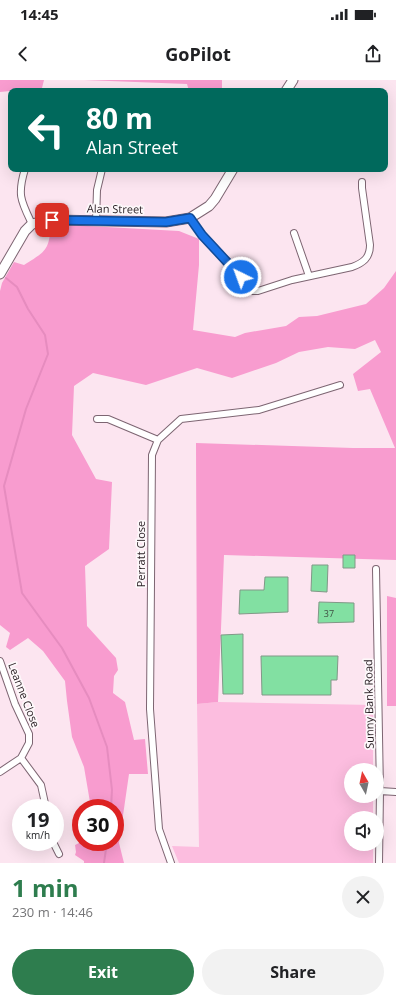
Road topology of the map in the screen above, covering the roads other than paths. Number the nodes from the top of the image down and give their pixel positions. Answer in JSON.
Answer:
{"nodes":[{"id":1,"x":24,"y":172,"type":"edge"},
{"id":2,"x":101,"y":172,"type":"edge"},
{"id":3,"x":231,"y":172,"type":"edge"},
{"id":4,"x":362,"y":182,"type":"dead end"},
{"id":5,"x":190,"y":218,"type":"junction"},
{"id":6,"x":96,"y":221,"type":"junction"},
{"id":7,"x":32,"y":224,"type":"junction"},
{"id":8,"x":294,"y":233,"type":"dead end"},
{"id":9,"x":0,"y":274,"type":"edge"},
{"id":10,"x":309,"y":276,"type":"junction"},
{"id":11,"x":340,"y":385,"type":"dead end"},
{"id":12,"x":97,"y":419,"type":"dead end"},
{"id":13,"x":158,"y":440,"type":"junction"},
{"id":14,"x":376,"y":569,"type":"dead end"},
{"id":15,"x":0,"y":661,"type":"edge"},
{"id":16,"x":20,"y":758,"type":"junction"},
{"id":17,"x":379,"y":763,"type":"edge"},
{"id":18,"x":0,"y":772,"type":"edge"},
{"id":19,"x":384,"y":791,"type":"edge"},
{"id":20,"x":396,"y":792,"type":"edge"},
{"id":21,"x":44,"y":799,"type":"edge"},
{"id":22,"x":380,"y":803,"type":"edge"},
{"id":23,"x":58,"y":851,"type":"edge"},
{"id":24,"x":59,"y":854,"type":"dead end"},
{"id":25,"x":171,"y":863,"type":"edge"},
{"id":26,"x":379,"y":863,"type":"edge"}],
"edges":[{"from":1,"to":7,"type":"street"},
{"from":2,"to":6,"type":"street"},
{"from":3,"to":5,"type":"street","name":"Alan Street"},
{"from":4,"to":10,"type":"street"},
{"from":5,"to":6,"type":"street","name":"Alan Street"},
{"from":5,"to":10,"type":"street"},
{"from":6,"to":7,"type":"street","name":"Alan Street"},
{"from":7,"to":9,"type":"street"},
{"from":8,"to":10,"type":"street"},
{"from":11,"to":13,"type":"street","name":"Perratt Close"},
{"from":12,"to":13,"type":"street"},
{"from":13,"to":25,"type":"street","name":"Perratt Close"},
{"from":14,"to":17,"type":"street","name":"Sunny Bank Road"},
{"from":15,"to":16,"type":"street","name":"Leanne Close"},
{"from":16,"to":18,"type":"street","name":"Leanne Close"},
{"from":16,"to":21,"type":"street"},
{"from":19,"to":20,"type":"street"},
{"from":22,"to":26,"type":"street","name":"Sunny Bank Road"},
{"from":23,"to":24,"type":"street"}]}
